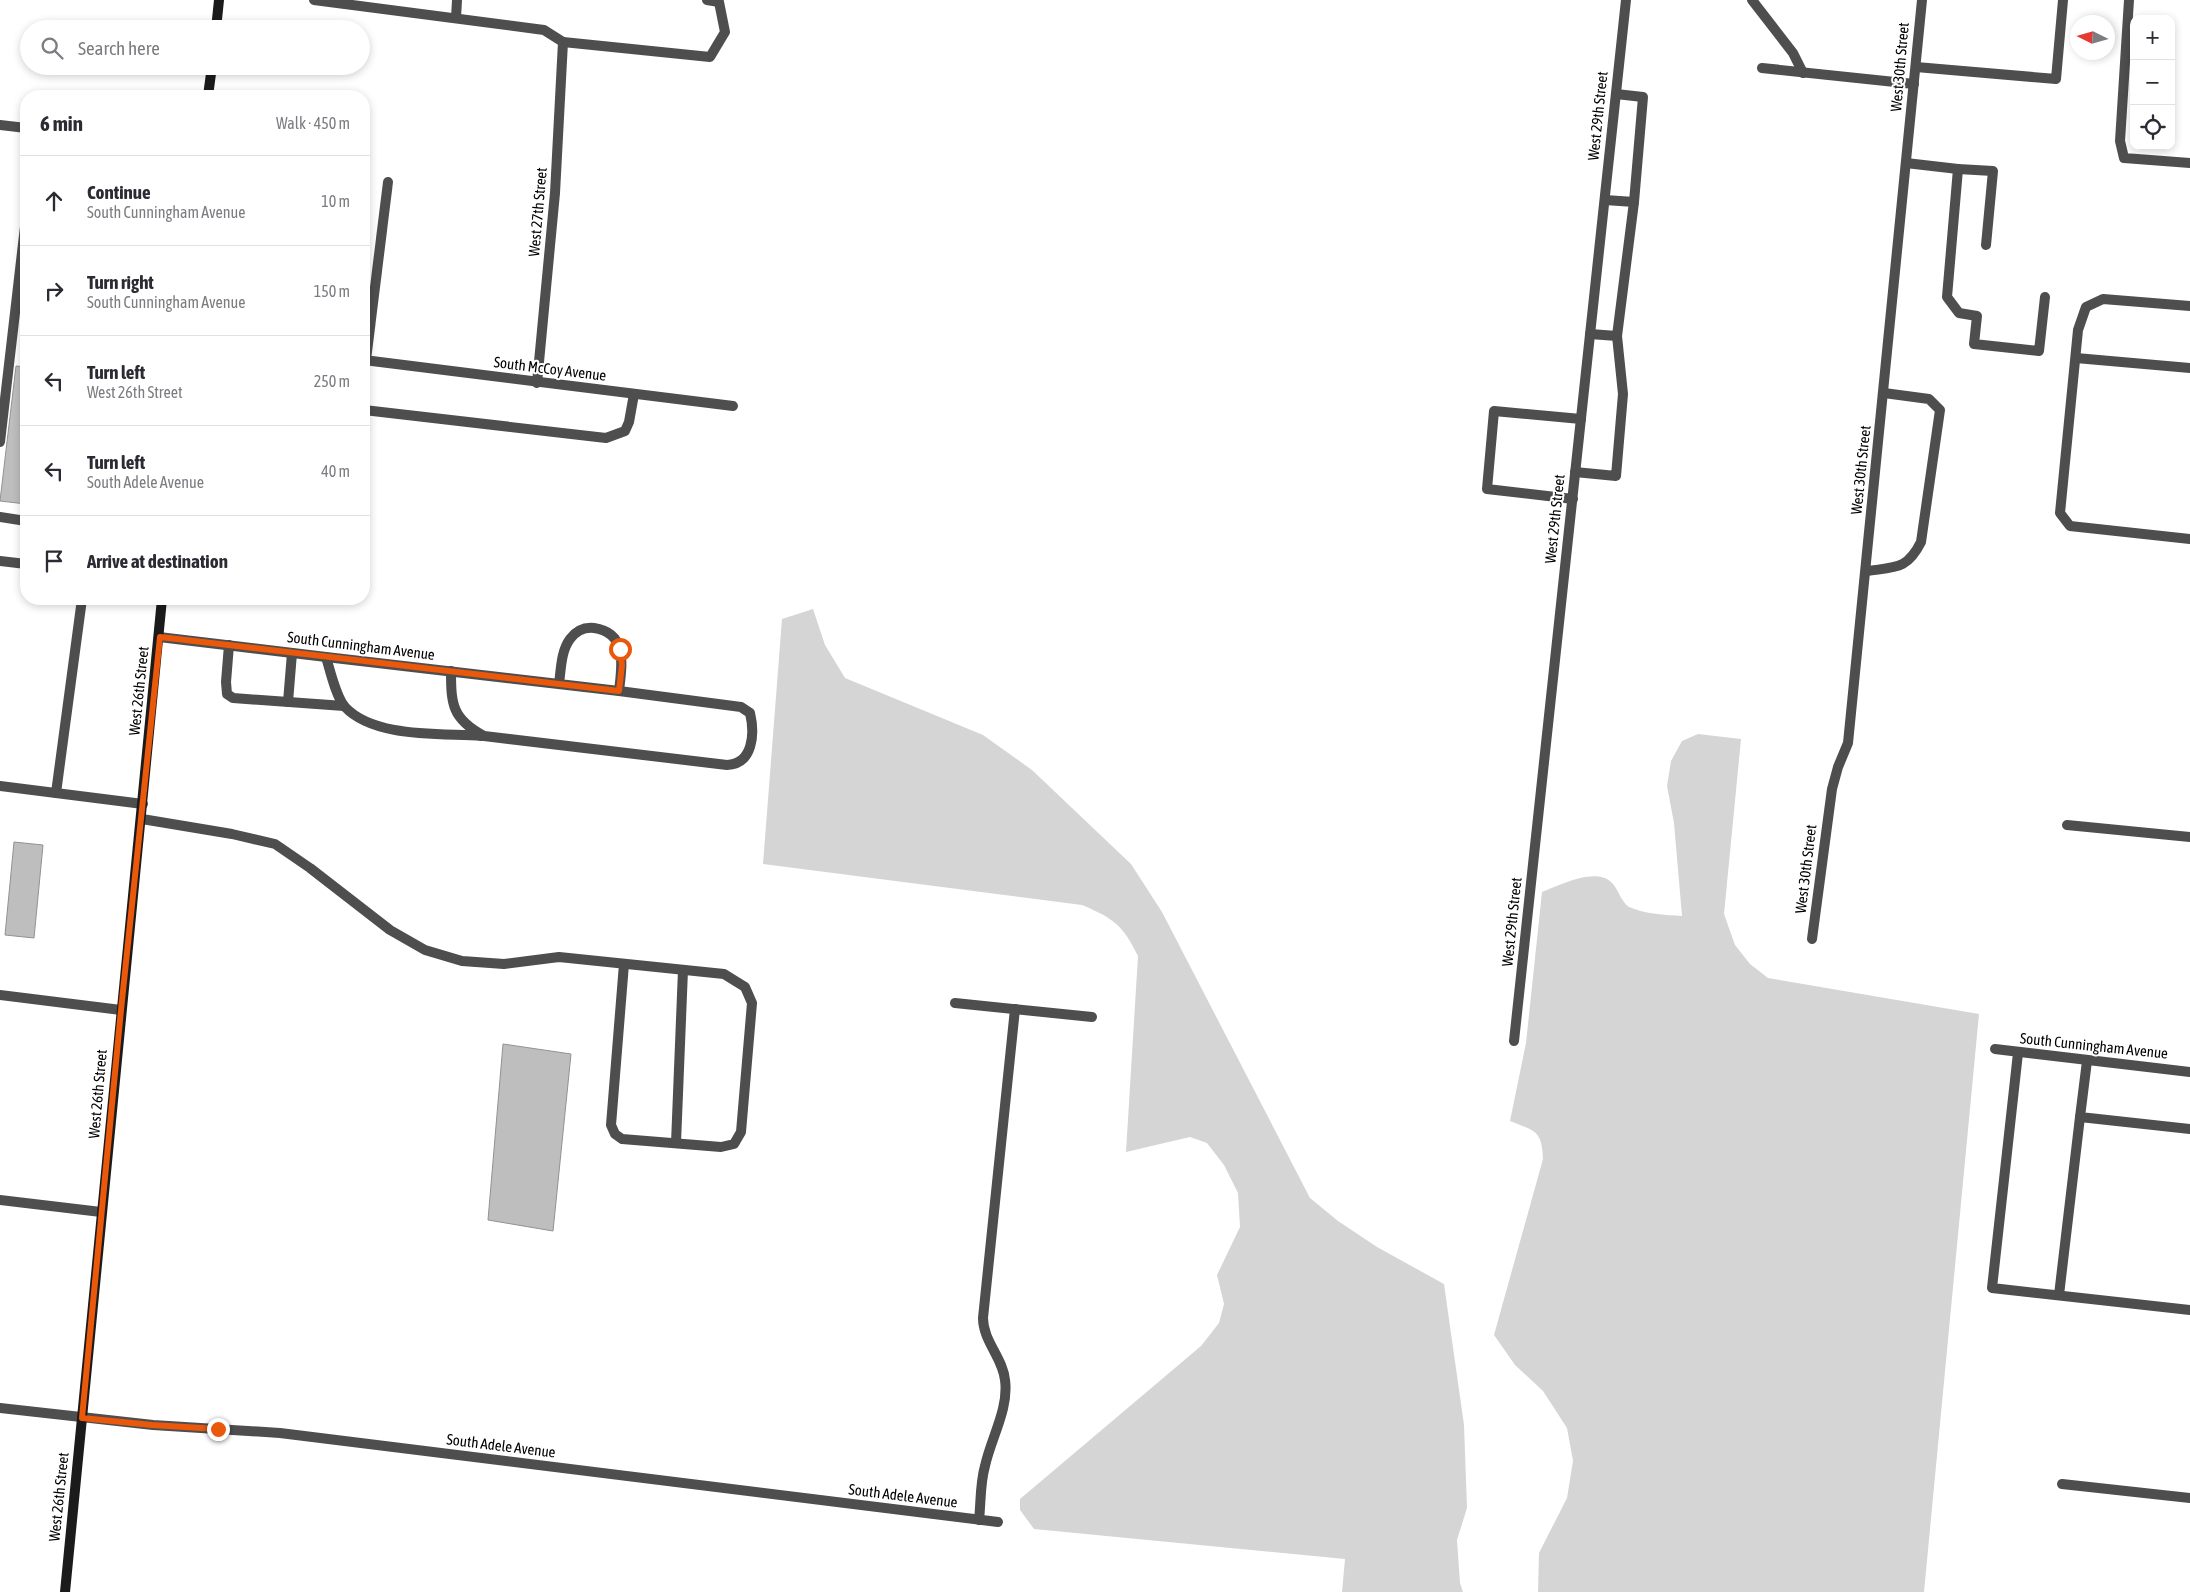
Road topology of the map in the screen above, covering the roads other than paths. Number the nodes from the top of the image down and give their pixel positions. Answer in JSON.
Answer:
{"nodes":[{"id":1,"x":219,"y":0,"type":"edge"},
{"id":2,"x":314,"y":0,"type":"edge"},
{"id":3,"x":457,"y":0,"type":"edge"},
{"id":4,"x":706,"y":0,"type":"edge"},
{"id":5,"x":1626,"y":0,"type":"edge"},
{"id":6,"x":1752,"y":0,"type":"edge"},
{"id":7,"x":1922,"y":0,"type":"edge"},
{"id":8,"x":2063,"y":0,"type":"edge"},
{"id":9,"x":2129,"y":0,"type":"edge"},
{"id":10,"x":719,"y":1,"type":"edge"},
{"id":11,"x":456,"y":18,"type":"junction"},
{"id":12,"x":217,"y":20,"type":"edge"},
{"id":13,"x":564,"y":42,"type":"junction"},
{"id":14,"x":1916,"y":67,"type":"junction"},
{"id":15,"x":1762,"y":68,"type":"dead end"},
{"id":16,"x":1803,"y":73,"type":"junction"},
{"id":17,"x":211,"y":75,"type":"edge"},
{"id":18,"x":1914,"y":84,"type":"junction"},
{"id":19,"x":209,"y":90,"type":"edge"},
{"id":20,"x":1616,"y":94,"type":"junction"},
{"id":21,"x":0,"y":125,"type":"edge"},
{"id":22,"x":20,"y":127,"type":"edge"},
{"id":23,"x":2190,"y":163,"type":"edge"},
{"id":24,"x":1906,"y":164,"type":"junction"},
{"id":25,"x":1958,"y":168,"type":"junction"},
{"id":26,"x":388,"y":182,"type":"dead end"},
{"id":27,"x":1605,"y":200,"type":"junction"},
{"id":28,"x":1634,"y":202,"type":"junction"},
{"id":29,"x":1986,"y":245,"type":"dead end"},
{"id":30,"x":20,"y":270,"type":"edge"},
{"id":31,"x":2045,"y":297,"type":"dead end"},
{"id":32,"x":2190,"y":306,"type":"edge"},
{"id":33,"x":370,"y":321,"type":"edge"},
{"id":34,"x":1590,"y":334,"type":"junction"},
{"id":35,"x":1617,"y":336,"type":"junction"},
{"id":36,"x":2076,"y":358,"type":"junction"},
{"id":37,"x":370,"y":361,"type":"edge"},
{"id":38,"x":2190,"y":368,"type":"edge"},
{"id":39,"x":537,"y":383,"type":"junction"},
{"id":40,"x":1884,"y":392,"type":"junction"},
{"id":41,"x":634,"y":394,"type":"junction"},
{"id":42,"x":733,"y":406,"type":"dead end"},
{"id":43,"x":370,"y":411,"type":"edge"},
{"id":44,"x":1581,"y":419,"type":"junction"},
{"id":45,"x":0,"y":442,"type":"edge"},
{"id":46,"x":1575,"y":472,"type":"junction"},
{"id":47,"x":1572,"y":499,"type":"junction"},
{"id":48,"x":0,"y":517,"type":"edge"},
{"id":49,"x":20,"y":520,"type":"edge"},
{"id":50,"x":2190,"y":539,"type":"edge"},
{"id":51,"x":0,"y":561,"type":"edge"},
{"id":52,"x":20,"y":563,"type":"edge"},
{"id":53,"x":1866,"y":571,"type":"junction"},
{"id":54,"x":81,"y":605,"type":"edge"},
{"id":55,"x":162,"y":605,"type":"edge"},
{"id":56,"x":160,"y":637,"type":"junction"},
{"id":57,"x":229,"y":646,"type":"junction"},
{"id":58,"x":292,"y":653,"type":"junction"},
{"id":59,"x":326,"y":657,"type":"junction"},
{"id":60,"x":451,"y":671,"type":"junction"},
{"id":61,"x":559,"y":684,"type":"junction"},
{"id":62,"x":619,"y":691,"type":"junction"},
{"id":63,"x":288,"y":702,"type":"junction"},
{"id":64,"x":344,"y":706,"type":"junction"},
{"id":65,"x":484,"y":736,"type":"junction"},
{"id":66,"x":0,"y":786,"type":"edge"},
{"id":67,"x":56,"y":793,"type":"junction"},
{"id":68,"x":143,"y":804,"type":"junction"},
{"id":69,"x":142,"y":819,"type":"junction"},
{"id":70,"x":2067,"y":825,"type":"dead end"},
{"id":71,"x":2190,"y":837,"type":"edge"},
{"id":72,"x":1812,"y":939,"type":"dead end"},
{"id":73,"x":624,"y":964,"type":"junction"},
{"id":74,"x":683,"y":970,"type":"junction"},
{"id":75,"x":0,"y":995,"type":"edge"},
{"id":76,"x":955,"y":1003,"type":"dead end"},
{"id":77,"x":1015,"y":1009,"type":"junction"},
{"id":78,"x":121,"y":1010,"type":"junction"},
{"id":79,"x":1092,"y":1017,"type":"dead end"},
{"id":80,"x":1514,"y":1041,"type":"dead end"},
{"id":81,"x":1995,"y":1049,"type":"dead end"},
{"id":82,"x":2018,"y":1053,"type":"junction"},
{"id":83,"x":2087,"y":1060,"type":"junction"},
{"id":84,"x":2190,"y":1072,"type":"edge"},
{"id":85,"x":2080,"y":1116,"type":"junction"},
{"id":86,"x":2190,"y":1129,"type":"edge"},
{"id":87,"x":676,"y":1144,"type":"junction"},
{"id":88,"x":0,"y":1200,"type":"edge"},
{"id":89,"x":101,"y":1212,"type":"junction"},
{"id":90,"x":2059,"y":1296,"type":"junction"},
{"id":91,"x":2190,"y":1310,"type":"edge"},
{"id":92,"x":0,"y":1408,"type":"edge"},
{"id":93,"x":82,"y":1418,"type":"junction"},
{"id":94,"x":2062,"y":1484,"type":"dead end"},
{"id":95,"x":2190,"y":1498,"type":"edge"},
{"id":96,"x":979,"y":1520,"type":"junction"},
{"id":97,"x":998,"y":1522,"type":"dead end"},
{"id":98,"x":65,"y":1592,"type":"edge"}],
"edges":[{"from":1,"to":12,"type":"street"},
{"from":2,"to":11,"type":"street"},
{"from":3,"to":11,"type":"street"},
{"from":4,"to":10,"type":"street"},
{"from":5,"to":20,"type":"street","name":"West 29th Street"},
{"from":6,"to":16,"type":"street"},
{"from":7,"to":14,"type":"street","name":"West 30th Street"},
{"from":8,"to":14,"type":"street"},
{"from":9,"to":23,"type":"street"},
{"from":10,"to":13,"type":"street"},
{"from":11,"to":13,"type":"street"},
{"from":13,"to":39,"type":"street","name":"West 27th Street"},
{"from":14,"to":18,"type":"street","name":"West 30th Street"},
{"from":15,"to":16,"type":"street"},
{"from":16,"to":18,"type":"street"},
{"from":17,"to":19,"type":"street"},
{"from":18,"to":24,"type":"street","name":"West 30th Street"},
{"from":20,"to":27,"type":"street","name":"West 29th Street"},
{"from":20,"to":28,"type":"street"},
{"from":21,"to":22,"type":"street"},
{"from":24,"to":25,"type":"street"},
{"from":24,"to":40,"type":"street","name":"West 30th Street"},
{"from":25,"to":29,"type":"street"},
{"from":25,"to":31,"type":"street"},
{"from":26,"to":33,"type":"street"},
{"from":27,"to":28,"type":"street"},
{"from":27,"to":34,"type":"street","name":"West 29th Street"},
{"from":28,"to":35,"type":"street"},
{"from":30,"to":45,"type":"street"},
{"from":32,"to":36,"type":"street"},
{"from":34,"to":35,"type":"street"},
{"from":34,"to":44,"type":"street","name":"West 29th Street"},
{"from":35,"to":46,"type":"street"},
{"from":36,"to":38,"type":"street"},
{"from":36,"to":50,"type":"street"},
{"from":37,"to":39,"type":"street","name":"South McCoy Avenue"},
{"from":39,"to":41,"type":"street","name":"South McCoy Avenue"},
{"from":40,"to":53,"type":"street","name":"West 30th Street"},
{"from":40,"to":53,"type":"street"},
{"from":41,"to":42,"type":"street","name":"South McCoy Avenue"},
{"from":41,"to":43,"type":"street"},
{"from":44,"to":46,"type":"street","name":"West 29th Street"},
{"from":44,"to":47,"type":"street"},
{"from":46,"to":47,"type":"street","name":"West 29th Street"},
{"from":47,"to":80,"type":"street","name":"West 29th Street"},
{"from":48,"to":49,"type":"street"},
{"from":51,"to":52,"type":"street"},
{"from":53,"to":72,"type":"street","name":"West 30th Street"},
{"from":54,"to":67,"type":"street"},
{"from":55,"to":56,"type":"street","name":"West 26th Street"},
{"from":56,"to":57,"type":"street","name":"South Cunningham Avenue"},
{"from":56,"to":68,"type":"street","name":"West 26th Street"},
{"from":57,"to":58,"type":"street","name":"South Cunningham Avenue"},
{"from":57,"to":63,"type":"street"},
{"from":58,"to":59,"type":"street","name":"South Cunningham Avenue"},
{"from":58,"to":63,"type":"street"},
{"from":59,"to":60,"type":"street","name":"South Cunningham Avenue"},
{"from":59,"to":64,"type":"street"},
{"from":60,"to":61,"type":"street","name":"South Cunningham Avenue"},
{"from":60,"to":65,"type":"street"},
{"from":61,"to":62,"type":"street","name":"South Cunningham Avenue"},
{"from":61,"to":62,"type":"street"},
{"from":62,"to":65,"type":"street","name":"South Cunningham Avenue"},
{"from":63,"to":64,"type":"street"},
{"from":64,"to":65,"type":"street","name":"South Cunningham Avenue"},
{"from":66,"to":67,"type":"street"},
{"from":67,"to":68,"type":"street"},
{"from":68,"to":69,"type":"street","name":"West 26th Street"},
{"from":69,"to":73,"type":"street"},
{"from":69,"to":78,"type":"street","name":"West 26th Street"},
{"from":70,"to":71,"type":"street"},
{"from":73,"to":74,"type":"street"},
{"from":73,"to":87,"type":"street"},
{"from":74,"to":87,"type":"street"},
{"from":74,"to":87,"type":"street"},
{"from":75,"to":78,"type":"street"},
{"from":76,"to":77,"type":"street"},
{"from":77,"to":79,"type":"street"},
{"from":77,"to":96,"type":"street"},
{"from":78,"to":89,"type":"street","name":"West 26th Street"},
{"from":81,"to":82,"type":"street","name":"South Cunningham Avenue"},
{"from":82,"to":83,"type":"street","name":"South Cunningham Avenue"},
{"from":82,"to":90,"type":"street"},
{"from":83,"to":84,"type":"street","name":"South Cunningham Avenue"},
{"from":83,"to":85,"type":"street"},
{"from":85,"to":86,"type":"street"},
{"from":85,"to":90,"type":"street"},
{"from":88,"to":89,"type":"street"},
{"from":89,"to":93,"type":"street","name":"West 26th Street"},
{"from":90,"to":91,"type":"street"},
{"from":92,"to":93,"type":"street","name":"South Adele Avenue"},
{"from":93,"to":96,"type":"street","name":"South Adele Avenue"},
{"from":93,"to":98,"type":"street","name":"West 26th Street"},
{"from":94,"to":95,"type":"street"},
{"from":96,"to":97,"type":"street","name":"South Adele Avenue"}]}
